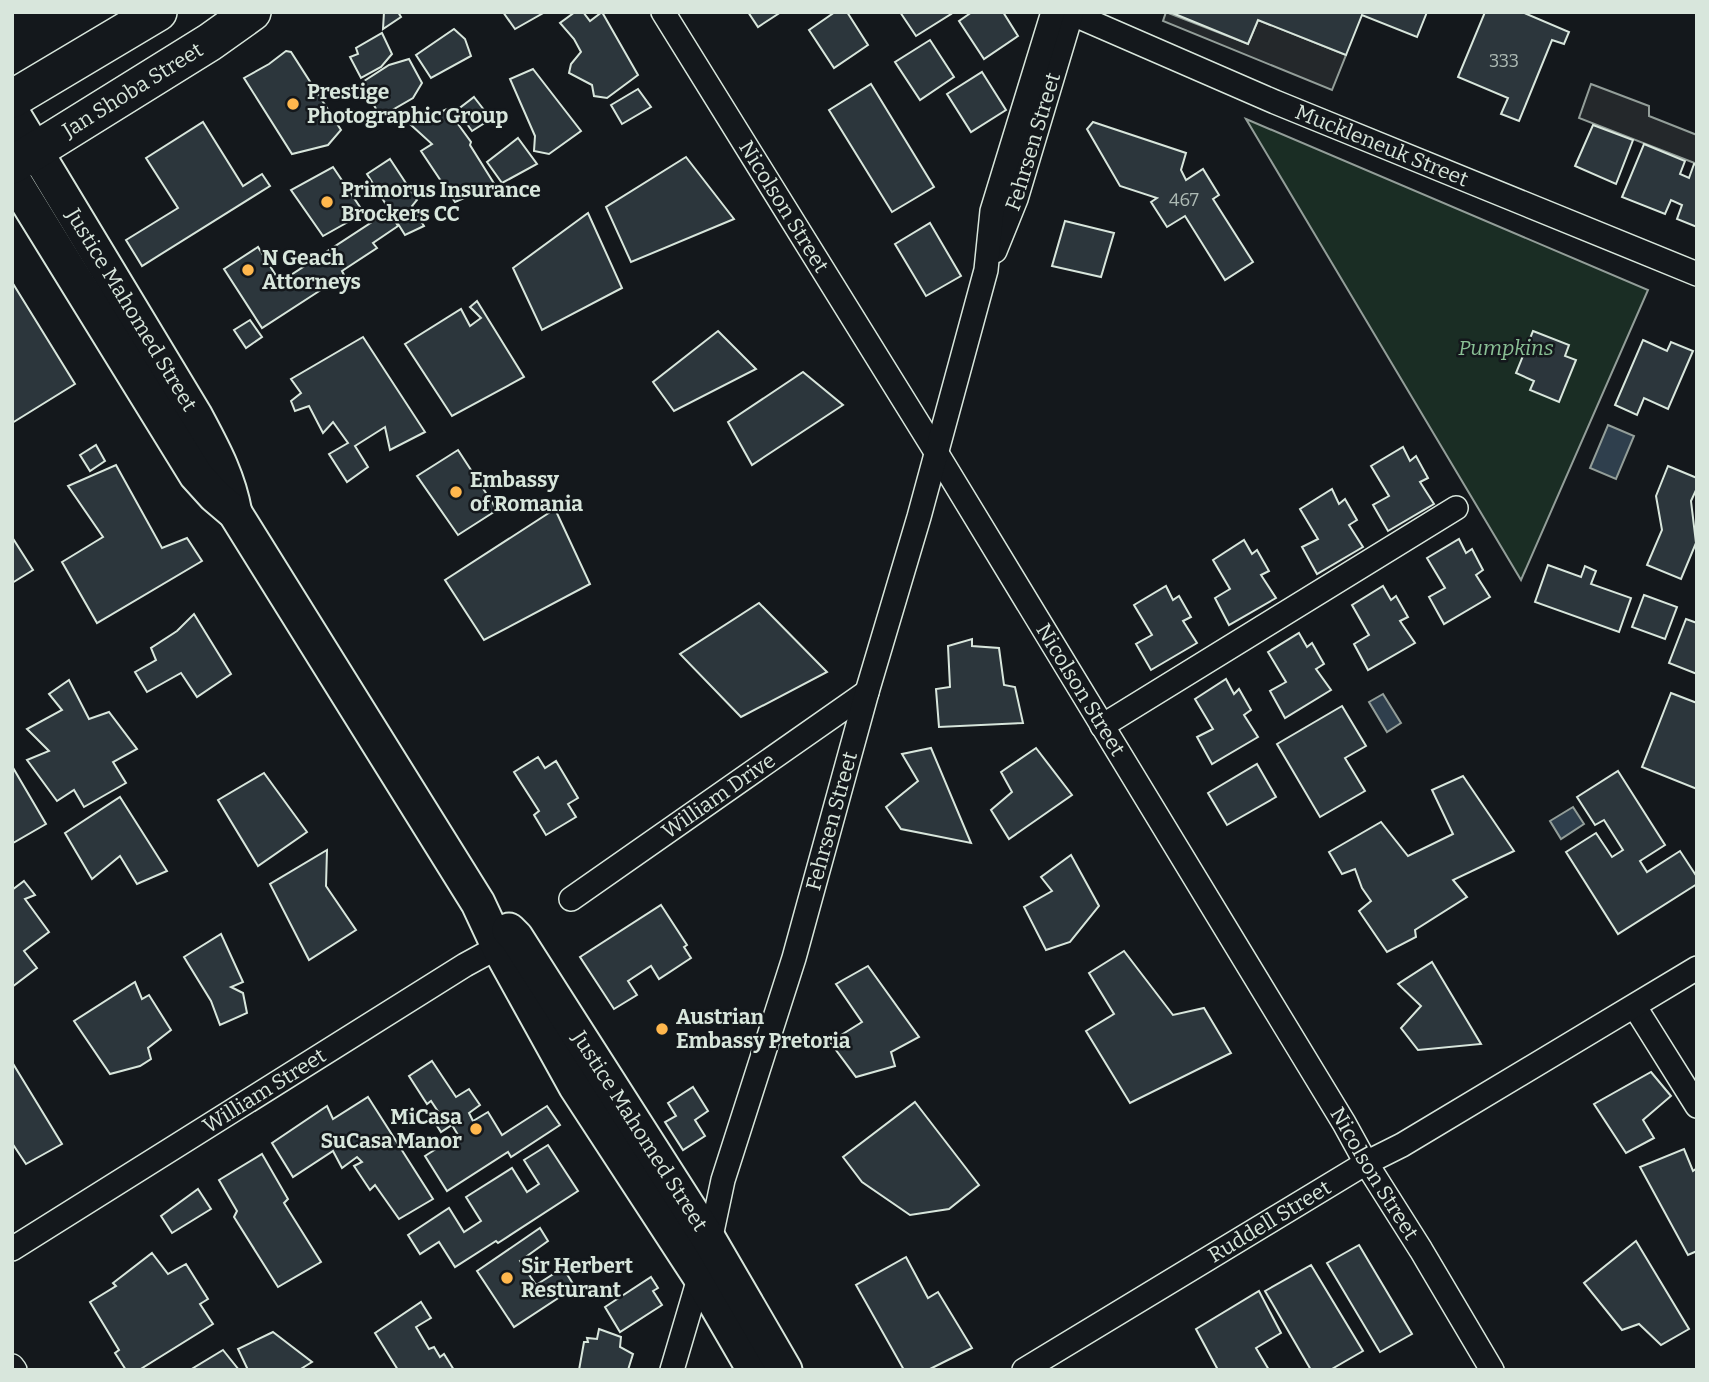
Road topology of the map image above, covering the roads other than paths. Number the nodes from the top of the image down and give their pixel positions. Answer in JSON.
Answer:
{"nodes":[{"id":1,"x":158,"y":12,"type":"edge"},
{"id":2,"x":252,"y":12,"type":"edge"},
{"id":3,"x":663,"y":12,"type":"edge"},
{"id":4,"x":1066,"y":13,"type":"edge"},
{"id":5,"x":12,"y":99,"type":"edge"},
{"id":6,"x":12,"y":112,"type":"edge"},
{"id":7,"x":20,"y":154,"type":"edge"},
{"id":8,"x":12,"y":177,"type":"edge"},
{"id":9,"x":1697,"y":274,"type":"edge"},
{"id":10,"x":936,"y":452,"type":"junction"},
{"id":11,"x":1456,"y":508,"type":"dead end"},
{"id":12,"x":235,"y":513,"type":"junction"},
{"id":13,"x":867,"y":692,"type":"junction"},
{"id":14,"x":1102,"y":726,"type":"junction"},
{"id":15,"x":571,"y":899,"type":"dead end"},
{"id":16,"x":507,"y":943,"type":"junction"},
{"id":17,"x":1697,"y":968,"type":"edge"},
{"id":18,"x":1635,"y":1007,"type":"junction"},
{"id":19,"x":1697,"y":1106,"type":"edge"},
{"id":20,"x":1366,"y":1163,"type":"junction"},
{"id":21,"x":710,"y":1241,"type":"junction"},
{"id":22,"x":12,"y":1249,"type":"edge"},
{"id":23,"x":700,"y":1277,"type":"junction"},
{"id":24,"x":672,"y":1370,"type":"edge"},
{"id":25,"x":754,"y":1370,"type":"edge"},
{"id":26,"x":785,"y":1370,"type":"edge"},
{"id":27,"x":1024,"y":1370,"type":"edge"},
{"id":28,"x":1492,"y":1370,"type":"edge"}],
"edges":[{"from":1,"to":5,"type":"main road"},
{"from":2,"to":7,"type":"main road","name":"Jan Shoba Street"},
{"from":3,"to":10,"type":"street","name":"Nicolson Street"},
{"from":4,"to":9,"type":"street","name":"Muckleneuk Street"},
{"from":4,"to":10,"type":"street","name":"Fehrsen Street"},
{"from":6,"to":7,"type":"main road","name":"Justice Mahomed Street"},
{"from":7,"to":12,"type":"main road","name":"Justice Mahomed Street"},
{"from":8,"to":12,"type":"main road","name":"Justice Mahomed Street"},
{"from":10,"to":13,"type":"street","name":"Fehrsen Street"},
{"from":10,"to":14,"type":"street","name":"Nicolson Street"},
{"from":11,"to":14,"type":"street"},
{"from":12,"to":16,"type":"main road","name":"Justice Mahomed Street"},
{"from":13,"to":15,"type":"street","name":"William Drive"},
{"from":13,"to":21,"type":"street","name":"Fehrsen Street"},
{"from":14,"to":20,"type":"street","name":"Nicolson Street"},
{"from":16,"to":21,"type":"main road","name":"Justice Mahomed Street"},
{"from":16,"to":22,"type":"street","name":"William Street"},
{"from":16,"to":23,"type":"main road","name":"Justice Mahomed Street"},
{"from":17,"to":18,"type":"street","name":"Ruddell Street"},
{"from":18,"to":19,"type":"street"},
{"from":18,"to":20,"type":"street","name":"Ruddell Street"},
{"from":20,"to":27,"type":"street","name":"Ruddell Street"},
{"from":20,"to":28,"type":"street","name":"Nicolson Street"},
{"from":21,"to":23,"type":"street","name":"Fehrsen Street"},
{"from":21,"to":26,"type":"main road","name":"Justice Mahomed Street"},
{"from":23,"to":24,"type":"street","name":"Fehrsen Street"},
{"from":23,"to":25,"type":"main road","name":"Justice Mahomed Street"}]}
